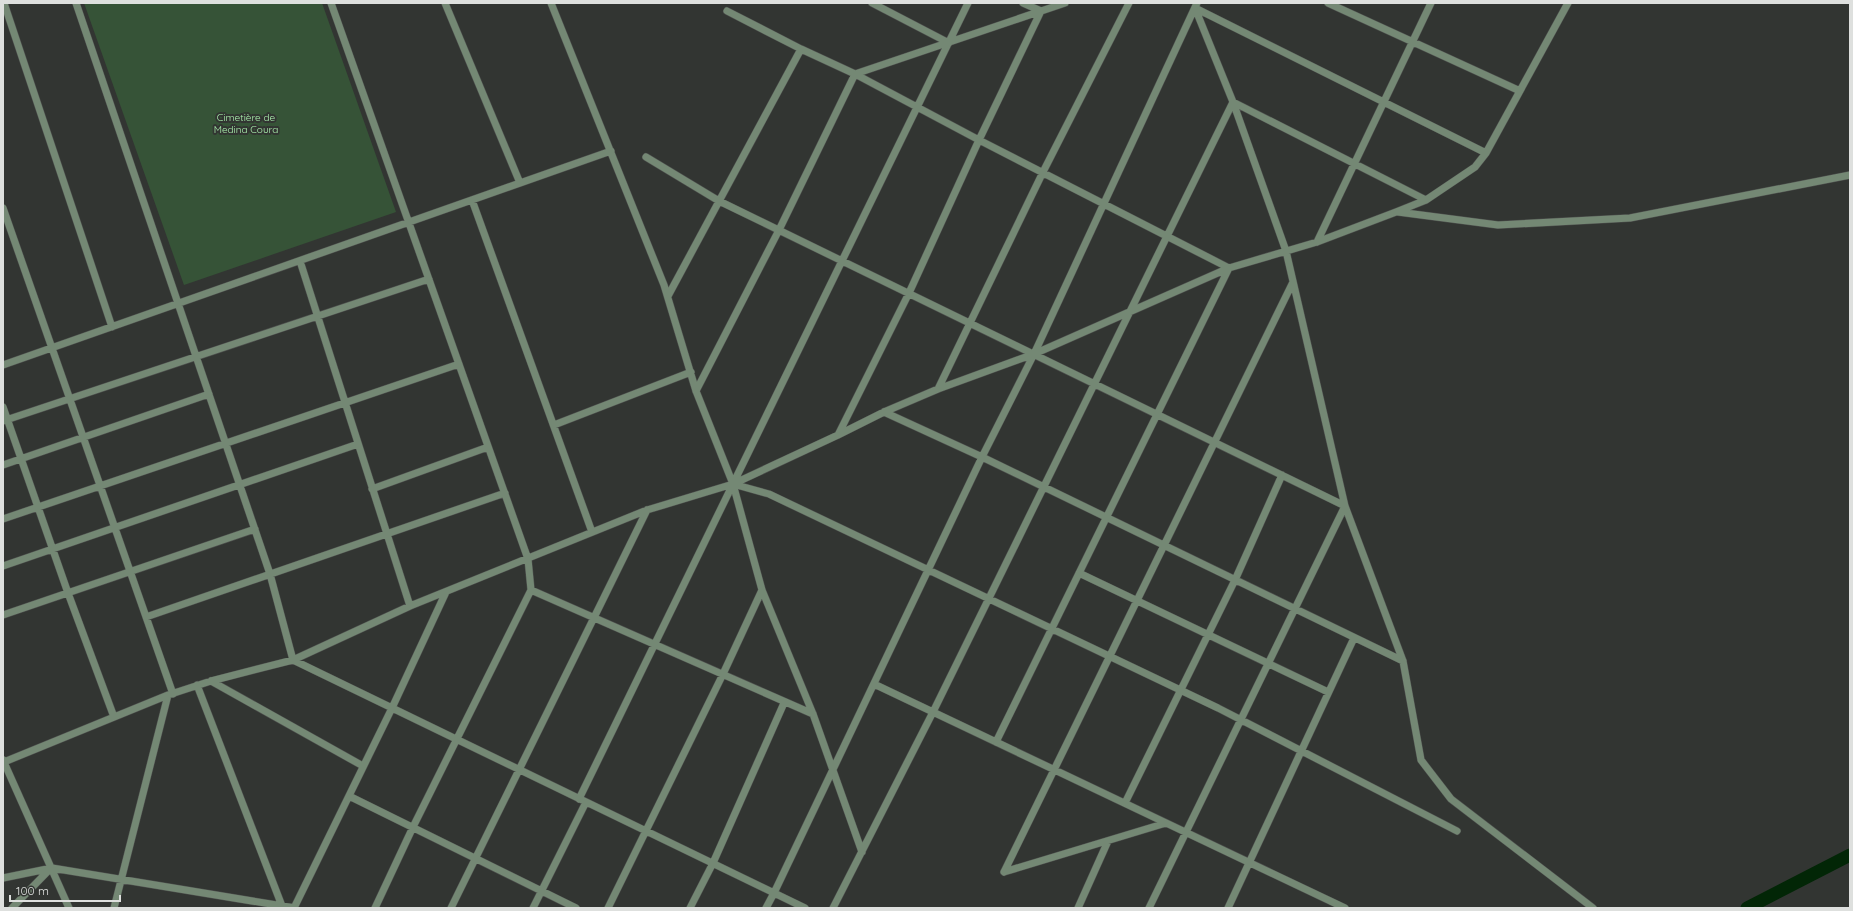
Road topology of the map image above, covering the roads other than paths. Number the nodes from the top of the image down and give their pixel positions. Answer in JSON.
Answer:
{"nodes":[{"id":1,"x":76,"y":3,"type":"edge"},
{"id":2,"x":331,"y":3,"type":"edge"},
{"id":3,"x":445,"y":3,"type":"edge"},
{"id":4,"x":551,"y":3,"type":"edge"},
{"id":5,"x":872,"y":3,"type":"edge"},
{"id":6,"x":968,"y":3,"type":"edge"},
{"id":7,"x":1023,"y":3,"type":"edge"},
{"id":8,"x":1065,"y":3,"type":"edge"},
{"id":9,"x":1129,"y":3,"type":"edge"},
{"id":10,"x":1328,"y":3,"type":"edge"},
{"id":11,"x":1431,"y":3,"type":"edge"},
{"id":12,"x":1568,"y":3,"type":"edge"},
{"id":13,"x":1196,"y":5,"type":"edge"},
{"id":14,"x":5,"y":6,"type":"edge"},
{"id":15,"x":727,"y":11,"type":"dead end"},
{"id":16,"x":1041,"y":11,"type":"junction"},
{"id":17,"x":1412,"y":42,"type":"junction"},
{"id":18,"x":949,"y":43,"type":"junction"},
{"id":19,"x":801,"y":49,"type":"junction"},
{"id":20,"x":855,"y":74,"type":"junction"},
{"id":21,"x":1520,"y":91,"type":"junction"},
{"id":22,"x":1233,"y":102,"type":"junction"},
{"id":23,"x":1383,"y":102,"type":"junction"},
{"id":24,"x":917,"y":108,"type":"junction"},
{"id":25,"x":979,"y":140,"type":"junction"},
{"id":26,"x":611,"y":151,"type":"junction"},
{"id":27,"x":1486,"y":153,"type":"junction"},
{"id":28,"x":646,"y":157,"type":"dead end"},
{"id":29,"x":1354,"y":163,"type":"junction"},
{"id":30,"x":1043,"y":172,"type":"junction"},
{"id":31,"x":1850,"y":175,"type":"edge"},
{"id":32,"x":520,"y":183,"type":"junction"},
{"id":33,"x":472,"y":200,"type":"junction"},
{"id":34,"x":1426,"y":200,"type":"junction"},
{"id":35,"x":719,"y":201,"type":"junction"},
{"id":36,"x":1104,"y":204,"type":"junction"},
{"id":37,"x":3,"y":208,"type":"edge"},
{"id":38,"x":1396,"y":212,"type":"junction"},
{"id":39,"x":409,"y":222,"type":"junction"},
{"id":40,"x":779,"y":230,"type":"junction"},
{"id":41,"x":1168,"y":236,"type":"junction"},
{"id":42,"x":1317,"y":242,"type":"junction"},
{"id":43,"x":1286,"y":251,"type":"junction"},
{"id":44,"x":300,"y":261,"type":"junction"},
{"id":45,"x":842,"y":261,"type":"junction"},
{"id":46,"x":1229,"y":268,"type":"junction"},
{"id":47,"x":429,"y":279,"type":"junction"},
{"id":48,"x":1293,"y":282,"type":"junction"},
{"id":49,"x":909,"y":293,"type":"junction"},
{"id":50,"x":668,"y":296,"type":"junction"},
{"id":51,"x":179,"y":303,"type":"junction"},
{"id":52,"x":1130,"y":312,"type":"junction"},
{"id":53,"x":317,"y":316,"type":"junction"},
{"id":54,"x":970,"y":323,"type":"junction"},
{"id":55,"x":112,"y":327,"type":"junction"},
{"id":56,"x":52,"y":348,"type":"junction"},
{"id":57,"x":1034,"y":354,"type":"junction"},
{"id":58,"x":197,"y":357,"type":"junction"},
{"id":59,"x":459,"y":364,"type":"junction"},
{"id":60,"x":3,"y":365,"type":"edge"},
{"id":61,"x":690,"y":372,"type":"junction"},
{"id":62,"x":1095,"y":384,"type":"junction"},
{"id":63,"x":938,"y":389,"type":"junction"},
{"id":64,"x":696,"y":391,"type":"junction"},
{"id":65,"x":209,"y":394,"type":"junction"},
{"id":66,"x":70,"y":399,"type":"junction"},
{"id":67,"x":345,"y":403,"type":"junction"},
{"id":68,"x":3,"y":407,"type":"edge"},
{"id":69,"x":884,"y":412,"type":"junction"},
{"id":70,"x":1157,"y":414,"type":"junction"},
{"id":71,"x":5,"y":420,"type":"edge"},
{"id":72,"x":554,"y":425,"type":"junction"},
{"id":73,"x":838,"y":435,"type":"junction"},
{"id":74,"x":83,"y":437,"type":"junction"},
{"id":75,"x":1215,"y":442,"type":"junction"},
{"id":76,"x":226,"y":444,"type":"junction"},
{"id":77,"x":358,"y":444,"type":"junction"},
{"id":78,"x":488,"y":447,"type":"junction"},
{"id":79,"x":982,"y":457,"type":"junction"},
{"id":80,"x":22,"y":459,"type":"junction"},
{"id":81,"x":3,"y":465,"type":"edge"},
{"id":82,"x":1282,"y":475,"type":"junction"},
{"id":83,"x":240,"y":484,"type":"junction"},
{"id":84,"x":733,"y":484,"type":"junction"},
{"id":85,"x":100,"y":486,"type":"junction"},
{"id":86,"x":1044,"y":487,"type":"junction"},
{"id":87,"x":372,"y":489,"type":"junction"},
{"id":88,"x":505,"y":493,"type":"junction"},
{"id":89,"x":1345,"y":506,"type":"junction"},
{"id":90,"x":38,"y":507,"type":"junction"},
{"id":91,"x":647,"y":510,"type":"junction"},
{"id":92,"x":1106,"y":517,"type":"junction"},
{"id":93,"x":3,"y":519,"type":"edge"},
{"id":94,"x":115,"y":527,"type":"junction"},
{"id":95,"x":255,"y":529,"type":"junction"},
{"id":96,"x":592,"y":532,"type":"junction"},
{"id":97,"x":387,"y":534,"type":"junction"},
{"id":98,"x":1164,"y":545,"type":"junction"},
{"id":99,"x":53,"y":548,"type":"junction"},
{"id":100,"x":528,"y":559,"type":"junction"},
{"id":101,"x":3,"y":566,"type":"edge"},
{"id":102,"x":928,"y":570,"type":"junction"},
{"id":103,"x":130,"y":572,"type":"junction"},
{"id":104,"x":1079,"y":573,"type":"junction"},
{"id":105,"x":270,"y":574,"type":"junction"},
{"id":106,"x":1235,"y":580,"type":"junction"},
{"id":107,"x":531,"y":590,"type":"junction"},
{"id":108,"x":762,"y":590,"type":"junction"},
{"id":109,"x":446,"y":592,"type":"junction"},
{"id":110,"x":68,"y":593,"type":"junction"},
{"id":111,"x":989,"y":599,"type":"junction"},
{"id":112,"x":1137,"y":601,"type":"junction"},
{"id":113,"x":410,"y":606,"type":"junction"},
{"id":114,"x":1294,"y":608,"type":"junction"},
{"id":115,"x":3,"y":615,"type":"edge"},
{"id":116,"x":146,"y":617,"type":"junction"},
{"id":117,"x":594,"y":617,"type":"junction"},
{"id":118,"x":1052,"y":628,"type":"junction"},
{"id":119,"x":1208,"y":635,"type":"junction"},
{"id":120,"x":1354,"y":638,"type":"junction"},
{"id":121,"x":655,"y":644,"type":"junction"},
{"id":122,"x":1110,"y":656,"type":"junction"},
{"id":123,"x":293,"y":660,"type":"junction"},
{"id":124,"x":1403,"y":661,"type":"junction"},
{"id":125,"x":1268,"y":663,"type":"junction"},
{"id":126,"x":723,"y":674,"type":"junction"},
{"id":127,"x":211,"y":681,"type":"junction"},
{"id":128,"x":874,"y":684,"type":"junction"},
{"id":129,"x":197,"y":685,"type":"junction"},
{"id":130,"x":1181,"y":690,"type":"junction"},
{"id":131,"x":1328,"y":692,"type":"junction"},
{"id":132,"x":170,"y":694,"type":"junction"},
{"id":133,"x":784,"y":703,"type":"junction"},
{"id":134,"x":392,"y":708,"type":"junction"},
{"id":135,"x":933,"y":712,"type":"junction"},
{"id":136,"x":813,"y":714,"type":"junction"},
{"id":137,"x":114,"y":717,"type":"junction"},
{"id":138,"x":1240,"y":719,"type":"junction"},
{"id":139,"x":457,"y":740,"type":"junction"},
{"id":140,"x":996,"y":742,"type":"junction"},
{"id":141,"x":1301,"y":751,"type":"junction"},
{"id":142,"x":4,"y":761,"type":"edge"},
{"id":143,"x":363,"y":766,"type":"junction"},
{"id":144,"x":833,"y":769,"type":"junction"},
{"id":145,"x":1054,"y":769,"type":"junction"},
{"id":146,"x":519,"y":770,"type":"junction"},
{"id":147,"x":349,"y":796,"type":"junction"},
{"id":148,"x":583,"y":801,"type":"junction"},
{"id":149,"x":1125,"y":803,"type":"junction"},
{"id":150,"x":1166,"y":823,"type":"junction"},
{"id":151,"x":413,"y":827,"type":"junction"},
{"id":152,"x":1457,"y":831,"type":"dead end"},
{"id":153,"x":647,"y":832,"type":"junction"},
{"id":154,"x":1185,"y":832,"type":"junction"},
{"id":155,"x":1108,"y":841,"type":"junction"},
{"id":156,"x":862,"y":852,"type":"junction"},
{"id":157,"x":475,"y":858,"type":"junction"},
{"id":158,"x":1249,"y":862,"type":"junction"},
{"id":159,"x":713,"y":863,"type":"junction"},
{"id":160,"x":52,"y":868,"type":"junction"},
{"id":161,"x":3,"y":878,"type":"edge"},
{"id":162,"x":121,"y":880,"type":"junction"},
{"id":163,"x":542,"y":891,"type":"junction"},
{"id":164,"x":774,"y":893,"type":"junction"},
{"id":165,"x":282,"y":906,"type":"junction"},
{"id":166,"x":12,"y":908,"type":"edge"},
{"id":167,"x":69,"y":908,"type":"edge"},
{"id":168,"x":114,"y":908,"type":"edge"},
{"id":169,"x":294,"y":908,"type":"edge"},
{"id":170,"x":375,"y":908,"type":"edge"},
{"id":171,"x":451,"y":908,"type":"edge"},
{"id":172,"x":533,"y":908,"type":"edge"},
{"id":173,"x":576,"y":908,"type":"edge"},
{"id":174,"x":608,"y":908,"type":"edge"},
{"id":175,"x":690,"y":908,"type":"edge"},
{"id":176,"x":766,"y":908,"type":"edge"},
{"id":177,"x":805,"y":908,"type":"edge"},
{"id":178,"x":834,"y":908,"type":"edge"},
{"id":179,"x":1078,"y":908,"type":"edge"},
{"id":180,"x":1149,"y":908,"type":"edge"},
{"id":181,"x":1228,"y":908,"type":"edge"},
{"id":182,"x":1345,"y":908,"type":"edge"},
{"id":183,"x":1593,"y":908,"type":"edge"}],
"edges":[{"from":1,"to":51,"type":"street"},
{"from":2,"to":39,"type":"street"},
{"from":3,"to":32,"type":"street"},
{"from":4,"to":26,"type":"street"},
{"from":5,"to":18,"type":"street"},
{"from":6,"to":18,"type":"street"},
{"from":7,"to":16,"type":"street"},
{"from":8,"to":16,"type":"street"},
{"from":9,"to":30,"type":"street"},
{"from":10,"to":17,"type":"street"},
{"from":11,"to":17,"type":"street"},
{"from":12,"to":21,"type":"street"},
{"from":13,"to":22,"type":"street"},
{"from":13,"to":23,"type":"street"},
{"from":13,"to":36,"type":"street"},
{"from":14,"to":55,"type":"street"},
{"from":15,"to":19,"type":"street"},
{"from":16,"to":18,"type":"street"},
{"from":16,"to":25,"type":"street"},
{"from":17,"to":21,"type":"street"},
{"from":17,"to":23,"type":"street"},
{"from":18,"to":20,"type":"street"},
{"from":18,"to":24,"type":"street"},
{"from":19,"to":20,"type":"street"},
{"from":19,"to":35,"type":"street"},
{"from":20,"to":24,"type":"street"},
{"from":20,"to":40,"type":"street"},
{"from":21,"to":27,"type":"street"},
{"from":22,"to":29,"type":"street"},
{"from":22,"to":41,"type":"street"},
{"from":22,"to":43,"type":"street"},
{"from":23,"to":27,"type":"street"},
{"from":23,"to":29,"type":"street"},
{"from":24,"to":25,"type":"street"},
{"from":24,"to":45,"type":"street"},
{"from":25,"to":30,"type":"street"},
{"from":25,"to":49,"type":"street"},
{"from":26,"to":32,"type":"street"},
{"from":26,"to":50,"type":"street"},
{"from":27,"to":34,"type":"street"},
{"from":28,"to":35,"type":"street"},
{"from":29,"to":34,"type":"street"},
{"from":29,"to":42,"type":"street"},
{"from":30,"to":36,"type":"street"},
{"from":30,"to":54,"type":"street"},
{"from":31,"to":38,"type":"street"},
{"from":32,"to":33,"type":"street"},
{"from":33,"to":39,"type":"street"},
{"from":33,"to":72,"type":"street"},
{"from":34,"to":38,"type":"street"},
{"from":35,"to":40,"type":"street"},
{"from":35,"to":50,"type":"street"},
{"from":36,"to":41,"type":"street"},
{"from":36,"to":57,"type":"street"},
{"from":37,"to":56,"type":"street"},
{"from":38,"to":42,"type":"street"},
{"from":39,"to":44,"type":"street"},
{"from":39,"to":47,"type":"street"},
{"from":40,"to":45,"type":"street"},
{"from":40,"to":64,"type":"street"},
{"from":41,"to":46,"type":"street"},
{"from":41,"to":52,"type":"street"},
{"from":42,"to":43,"type":"street"},
{"from":43,"to":46,"type":"street"},
{"from":43,"to":48,"type":"street"},
{"from":44,"to":51,"type":"street"},
{"from":44,"to":53,"type":"street"},
{"from":45,"to":49,"type":"street"},
{"from":45,"to":84,"type":"street"},
{"from":46,"to":52,"type":"street"},
{"from":46,"to":70,"type":"street"},
{"from":47,"to":53,"type":"street"},
{"from":47,"to":59,"type":"street"},
{"from":48,"to":75,"type":"street"},
{"from":48,"to":89,"type":"street"},
{"from":49,"to":54,"type":"street"},
{"from":49,"to":73,"type":"street"},
{"from":50,"to":61,"type":"street"},
{"from":51,"to":55,"type":"street"},
{"from":51,"to":58,"type":"street"},
{"from":52,"to":57,"type":"street"},
{"from":52,"to":62,"type":"street"},
{"from":53,"to":58,"type":"street"},
{"from":53,"to":67,"type":"street"},
{"from":54,"to":57,"type":"street"},
{"from":54,"to":63,"type":"street"},
{"from":55,"to":56,"type":"street"},
{"from":56,"to":60,"type":"street"},
{"from":56,"to":66,"type":"street"},
{"from":57,"to":62,"type":"street"},
{"from":57,"to":63,"type":"street"},
{"from":57,"to":79,"type":"street"},
{"from":58,"to":65,"type":"street"},
{"from":58,"to":66,"type":"street"},
{"from":59,"to":67,"type":"street"},
{"from":59,"to":78,"type":"street"},
{"from":61,"to":64,"type":"street"},
{"from":61,"to":72,"type":"street"},
{"from":62,"to":70,"type":"street"},
{"from":62,"to":86,"type":"street"},
{"from":63,"to":69,"type":"street"},
{"from":64,"to":84,"type":"street"},
{"from":65,"to":74,"type":"street"},
{"from":65,"to":76,"type":"street"},
{"from":66,"to":71,"type":"street"},
{"from":66,"to":74,"type":"street"},
{"from":67,"to":76,"type":"street"},
{"from":67,"to":77,"type":"street"},
{"from":68,"to":71,"type":"street"},
{"from":69,"to":73,"type":"street"},
{"from":69,"to":79,"type":"street"},
{"from":70,"to":75,"type":"street"},
{"from":70,"to":92,"type":"street"},
{"from":71,"to":80,"type":"street"},
{"from":72,"to":96,"type":"street"},
{"from":73,"to":84,"type":"street"},
{"from":74,"to":80,"type":"street"},
{"from":74,"to":85,"type":"street"},
{"from":75,"to":82,"type":"street"},
{"from":75,"to":98,"type":"street"},
{"from":76,"to":83,"type":"street"},
{"from":76,"to":85,"type":"street"},
{"from":77,"to":83,"type":"street"},
{"from":77,"to":87,"type":"street"},
{"from":78,"to":87,"type":"street"},
{"from":78,"to":88,"type":"street"},
{"from":79,"to":86,"type":"street"},
{"from":79,"to":102,"type":"street"},
{"from":80,"to":81,"type":"street"},
{"from":80,"to":90,"type":"street"},
{"from":82,"to":89,"type":"street"},
{"from":82,"to":106,"type":"street"},
{"from":83,"to":94,"type":"street"},
{"from":83,"to":95,"type":"street"},
{"from":84,"to":91,"type":"street"},
{"from":84,"to":102,"type":"street"},
{"from":84,"to":108,"type":"street"},
{"from":84,"to":121,"type":"street"},
{"from":85,"to":90,"type":"street"},
{"from":85,"to":94,"type":"street"},
{"from":86,"to":92,"type":"street"},
{"from":86,"to":111,"type":"street"},
{"from":87,"to":97,"type":"street"},
{"from":88,"to":97,"type":"street"},
{"from":88,"to":100,"type":"street"},
{"from":89,"to":114,"type":"street"},
{"from":89,"to":124,"type":"street"},
{"from":90,"to":93,"type":"street"},
{"from":90,"to":99,"type":"street"},
{"from":91,"to":96,"type":"street"},
{"from":91,"to":117,"type":"street"},
{"from":92,"to":98,"type":"street"},
{"from":92,"to":104,"type":"street"},
{"from":94,"to":99,"type":"street"},
{"from":94,"to":103,"type":"street"},
{"from":95,"to":103,"type":"street"},
{"from":95,"to":105,"type":"street"},
{"from":96,"to":100,"type":"street"},
{"from":97,"to":105,"type":"street"},
{"from":97,"to":113,"type":"street"},
{"from":98,"to":106,"type":"street"},
{"from":98,"to":112,"type":"street"},
{"from":99,"to":101,"type":"street"},
{"from":99,"to":110,"type":"street"},
{"from":100,"to":107,"type":"street"},
{"from":100,"to":109,"type":"street"},
{"from":102,"to":111,"type":"street"},
{"from":102,"to":128,"type":"street"},
{"from":103,"to":110,"type":"street"},
{"from":103,"to":116,"type":"street"},
{"from":104,"to":112,"type":"street"},
{"from":104,"to":118,"type":"street"},
{"from":105,"to":116,"type":"street"},
{"from":105,"to":123,"type":"street"},
{"from":106,"to":114,"type":"street"},
{"from":106,"to":119,"type":"street"},
{"from":107,"to":117,"type":"street"},
{"from":107,"to":139,"type":"street"},
{"from":108,"to":126,"type":"street"},
{"from":108,"to":136,"type":"street"},
{"from":109,"to":113,"type":"street"},
{"from":109,"to":134,"type":"street"},
{"from":110,"to":115,"type":"street"},
{"from":110,"to":137,"type":"street"},
{"from":111,"to":118,"type":"street"},
{"from":111,"to":135,"type":"street"},
{"from":112,"to":119,"type":"street"},
{"from":112,"to":122,"type":"street"},
{"from":113,"to":123,"type":"street"},
{"from":114,"to":120,"type":"street"},
{"from":114,"to":125,"type":"street"},
{"from":116,"to":132,"type":"street"},
{"from":117,"to":121,"type":"street"},
{"from":117,"to":146,"type":"street"},
{"from":118,"to":122,"type":"street"},
{"from":118,"to":140,"type":"street"},
{"from":119,"to":125,"type":"street"},
{"from":119,"to":130,"type":"street"},
{"from":120,"to":124,"type":"street"},
{"from":120,"to":131,"type":"street"},
{"from":121,"to":126,"type":"street"},
{"from":121,"to":148,"type":"street"},
{"from":122,"to":130,"type":"street"},
{"from":122,"to":145,"type":"street"},
{"from":123,"to":127,"type":"street"},
{"from":123,"to":134,"type":"street"},
{"from":124,"to":183,"type":"street"},
{"from":125,"to":131,"type":"street"},
{"from":125,"to":138,"type":"street"},
{"from":126,"to":133,"type":"street"},
{"from":126,"to":153,"type":"street"},
{"from":127,"to":129,"type":"street"},
{"from":127,"to":143,"type":"street"},
{"from":128,"to":135,"type":"street"},
{"from":128,"to":144,"type":"street"},
{"from":129,"to":132,"type":"street"},
{"from":129,"to":165,"type":"street"},
{"from":130,"to":138,"type":"street"},
{"from":130,"to":149,"type":"street"},
{"from":131,"to":141,"type":"street"},
{"from":132,"to":137,"type":"street"},
{"from":132,"to":162,"type":"street"},
{"from":133,"to":136,"type":"street"},
{"from":133,"to":159,"type":"street"},
{"from":134,"to":139,"type":"street"},
{"from":134,"to":143,"type":"street"},
{"from":135,"to":140,"type":"street"},
{"from":135,"to":156,"type":"street"},
{"from":136,"to":144,"type":"street"},
{"from":137,"to":142,"type":"street"},
{"from":138,"to":141,"type":"street"},
{"from":138,"to":154,"type":"street"},
{"from":139,"to":146,"type":"street"},
{"from":139,"to":151,"type":"street"},
{"from":140,"to":145,"type":"street"},
{"from":141,"to":152,"type":"street"},
{"from":141,"to":158,"type":"street"},
{"from":142,"to":160,"type":"street"},
{"from":143,"to":147,"type":"street"},
{"from":144,"to":156,"type":"street"},
{"from":144,"to":164,"type":"street"},
{"from":145,"to":149,"type":"street"},
{"from":145,"to":155,"type":"street"},
{"from":146,"to":148,"type":"street"},
{"from":146,"to":157,"type":"street"},
{"from":147,"to":151,"type":"street"},
{"from":147,"to":169,"type":"street"},
{"from":148,"to":153,"type":"street"},
{"from":148,"to":163,"type":"street"},
{"from":149,"to":150,"type":"street"},
{"from":150,"to":154,"type":"street"},
{"from":150,"to":155,"type":"street"},
{"from":151,"to":157,"type":"street"},
{"from":151,"to":170,"type":"street"},
{"from":153,"to":159,"type":"street"},
{"from":153,"to":174,"type":"street"},
{"from":154,"to":158,"type":"street"},
{"from":154,"to":180,"type":"street"},
{"from":155,"to":179,"type":"street"},
{"from":156,"to":178,"type":"street"},
{"from":157,"to":163,"type":"street"},
{"from":157,"to":171,"type":"street"},
{"from":158,"to":181,"type":"street"},
{"from":158,"to":182,"type":"street"},
{"from":159,"to":164,"type":"street"},
{"from":159,"to":175,"type":"street"},
{"from":160,"to":161,"type":"street"},
{"from":160,"to":162,"type":"street"},
{"from":160,"to":166,"type":"street"},
{"from":160,"to":167,"type":"street"},
{"from":162,"to":165,"type":"street"},
{"from":162,"to":168,"type":"street"},
{"from":163,"to":172,"type":"street"},
{"from":163,"to":173,"type":"street"},
{"from":164,"to":176,"type":"street"},
{"from":164,"to":177,"type":"street"},
{"from":165,"to":169,"type":"street"}]}
